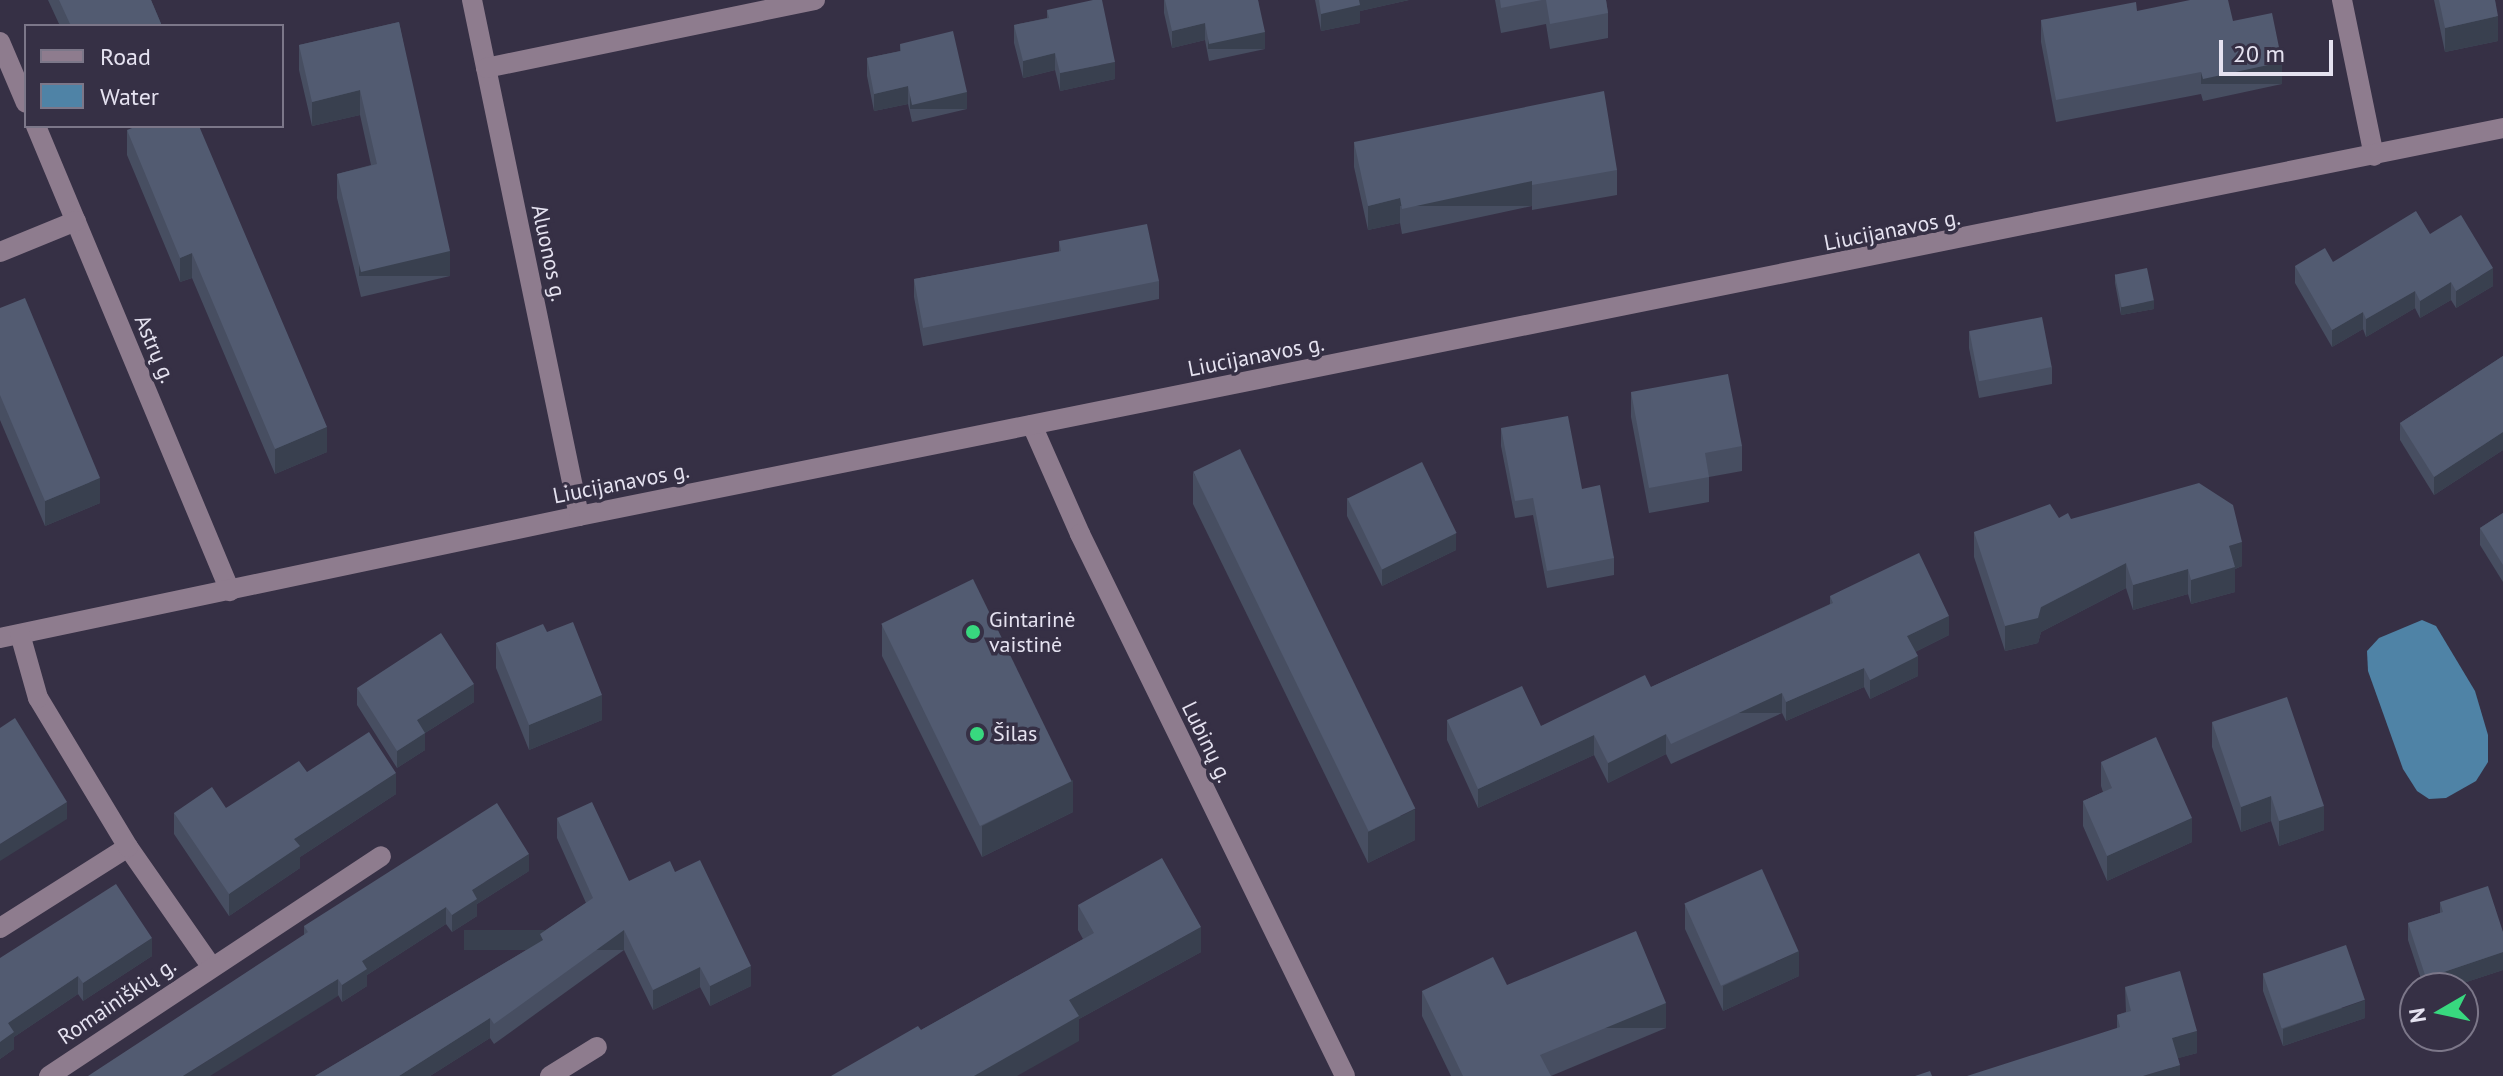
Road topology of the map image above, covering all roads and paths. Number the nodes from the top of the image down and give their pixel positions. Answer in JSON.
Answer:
{"nodes":[{"id":1,"x":472,"y":0,"type":"edge"},
{"id":2,"x":815,"y":0,"type":"edge"},
{"id":3,"x":2342,"y":0,"type":"edge"},
{"id":4,"x":0,"y":42,"type":"edge"},
{"id":5,"x":486,"y":68,"type":"junction"},
{"id":6,"x":24,"y":98,"type":"edge"},
{"id":7,"x":37,"y":128,"type":"edge"},
{"id":8,"x":2503,"y":128,"type":"edge"},
{"id":9,"x":2374,"y":156,"type":"junction"},
{"id":10,"x":76,"y":221,"type":"junction"},
{"id":11,"x":0,"y":252,"type":"edge"},
{"id":12,"x":1032,"y":425,"type":"junction"},
{"id":13,"x":579,"y":516,"type":"junction"},
{"id":14,"x":230,"y":591,"type":"junction"},
{"id":15,"x":10,"y":636,"type":"edge"},
{"id":16,"x":128,"y":847,"type":"junction"},
{"id":17,"x":381,"y":856,"type":"dead end"},
{"id":18,"x":0,"y":928,"type":"edge"},
{"id":19,"x":211,"y":966,"type":"junction"},
{"id":20,"x":597,"y":1047,"type":"dead end"},
{"id":21,"x":49,"y":1076,"type":"edge"},
{"id":22,"x":550,"y":1076,"type":"edge"},
{"id":23,"x":1345,"y":1076,"type":"edge"}],
"edges":[{"from":1,"to":5,"type":"street","name":"Aluonos g."},
{"from":2,"to":5,"type":"street"},
{"from":3,"to":9,"type":"street"},
{"from":4,"to":6,"type":"street"},
{"from":5,"to":13,"type":"street","name":"Aluonos g."},
{"from":7,"to":10,"type":"street","name":"Astrų g."},
{"from":8,"to":9,"type":"street","name":"Liucijanavos g."},
{"from":9,"to":12,"type":"street","name":"Liucijanavos g."},
{"from":10,"to":11,"type":"street"},
{"from":10,"to":14,"type":"street","name":"Astrų g."},
{"from":12,"to":13,"type":"street","name":"Liucijanavos g."},
{"from":12,"to":23,"type":"street","name":"Lubinų g."},
{"from":13,"to":14,"type":"street","name":"Liucijanavos g."},
{"from":14,"to":15,"type":"street","name":"Liucijanavos g."},
{"from":15,"to":16,"type":"street","name":"Liucijanavos g."},
{"from":16,"to":18,"type":"street"},
{"from":16,"to":19,"type":"street","name":"Romainiškių g."},
{"from":17,"to":19,"type":"street"},
{"from":19,"to":21,"type":"street","name":"Romainiškių g."},
{"from":20,"to":22,"type":"street"}]}
